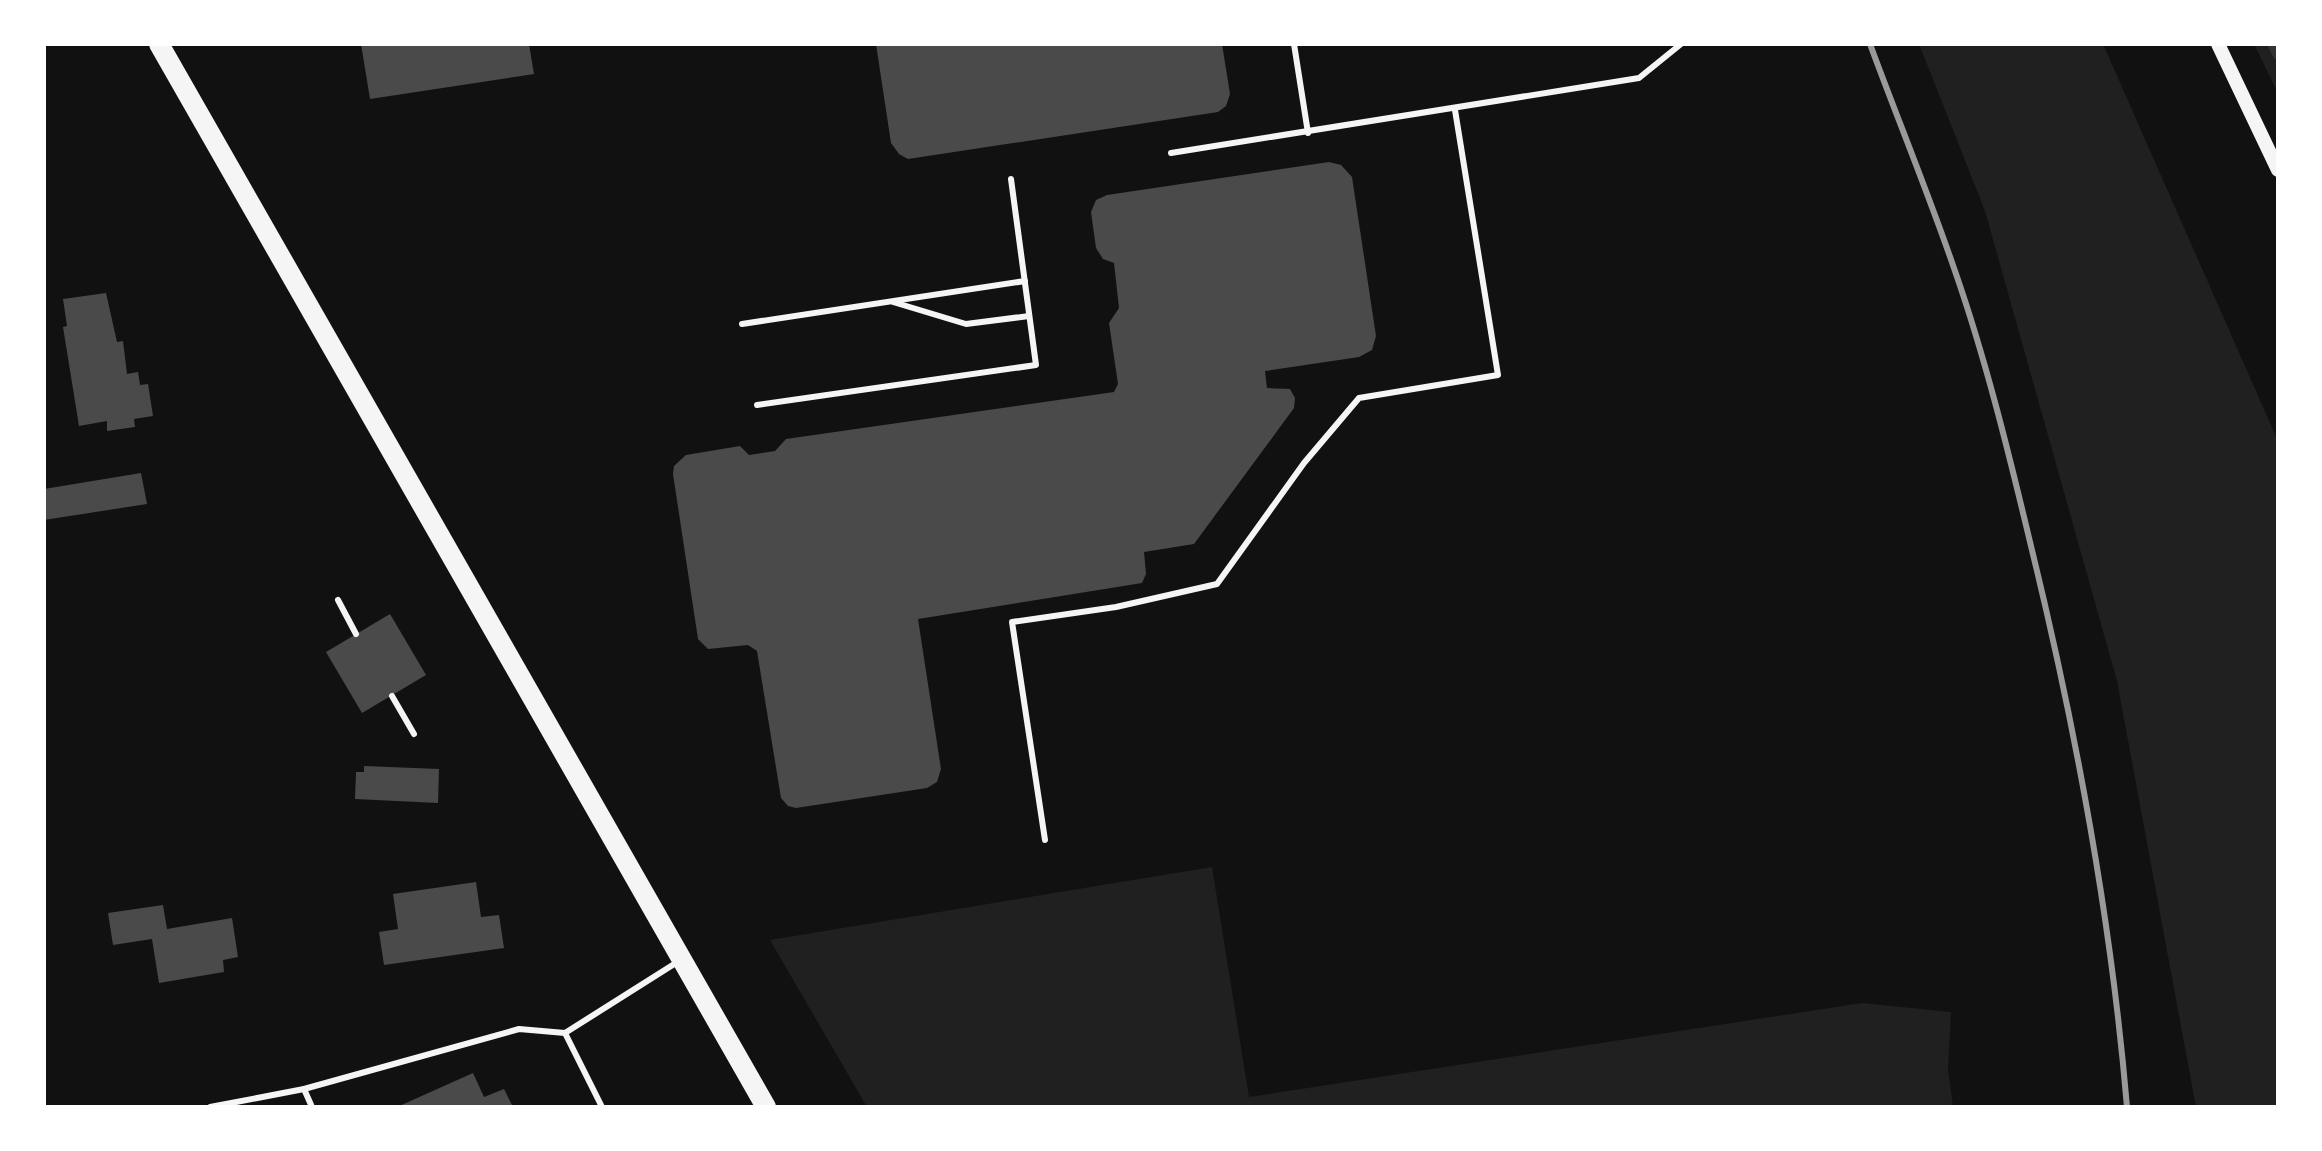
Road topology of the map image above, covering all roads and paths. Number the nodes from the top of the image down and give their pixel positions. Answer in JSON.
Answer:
{"nodes":[{"id":1,"x":159,"y":44,"type":"edge"},
{"id":2,"x":1294,"y":44,"type":"edge"},
{"id":3,"x":1681,"y":44,"type":"edge"},
{"id":4,"x":2218,"y":44,"type":"edge"},
{"id":5,"x":1455,"y":110,"type":"junction"},
{"id":6,"x":1308,"y":133,"type":"junction"},
{"id":7,"x":1171,"y":153,"type":"dead end"},
{"id":8,"x":2278,"y":170,"type":"edge"},
{"id":9,"x":1011,"y":179,"type":"dead end"},
{"id":10,"x":1025,"y":281,"type":"junction"},
{"id":11,"x":889,"y":301,"type":"junction"},
{"id":12,"x":1029,"y":316,"type":"junction"},
{"id":13,"x":742,"y":324,"type":"dead end"},
{"id":14,"x":757,"y":405,"type":"dead end"},
{"id":15,"x":338,"y":600,"type":"dead end"},
{"id":16,"x":356,"y":634,"type":"dead end"},
{"id":17,"x":392,"y":696,"type":"dead end"},
{"id":18,"x":414,"y":734,"type":"dead end"},
{"id":19,"x":1045,"y":840,"type":"dead end"},
{"id":20,"x":682,"y":959,"type":"junction"},
{"id":21,"x":565,"y":1033,"type":"junction"},
{"id":22,"x":304,"y":1089,"type":"junction"},
{"id":23,"x":210,"y":1107,"type":"edge"},
{"id":24,"x":312,"y":1107,"type":"edge"},
{"id":25,"x":602,"y":1107,"type":"edge"},
{"id":26,"x":766,"y":1107,"type":"edge"}],
"edges":[{"from":1,"to":20,"type":"main road"},
{"from":2,"to":6,"type":"lane"},
{"from":3,"to":5,"type":"lane"},
{"from":4,"to":8,"type":"street"},
{"from":5,"to":6,"type":"lane"},
{"from":5,"to":19,"type":"lane"},
{"from":6,"to":7,"type":"lane"},
{"from":9,"to":10,"type":"lane"},
{"from":10,"to":11,"type":"lane"},
{"from":10,"to":12,"type":"lane"},
{"from":11,"to":12,"type":"lane"},
{"from":11,"to":13,"type":"lane"},
{"from":12,"to":14,"type":"lane"},
{"from":15,"to":16,"type":"lane"},
{"from":17,"to":18,"type":"lane"},
{"from":20,"to":21,"type":"lane"},
{"from":20,"to":26,"type":"main road"},
{"from":21,"to":22,"type":"lane"},
{"from":21,"to":25,"type":"lane"},
{"from":22,"to":23,"type":"lane"},
{"from":22,"to":24,"type":"lane"}]}
